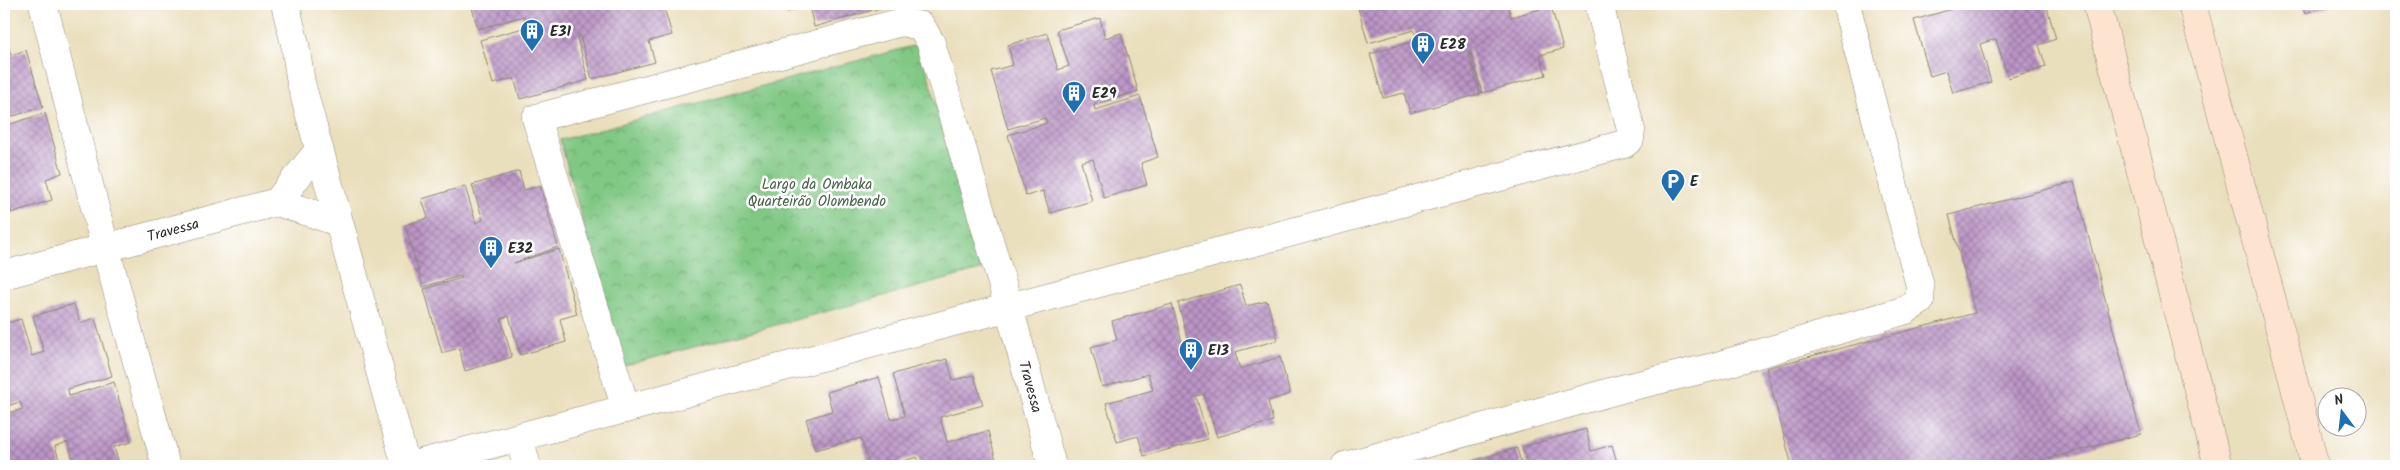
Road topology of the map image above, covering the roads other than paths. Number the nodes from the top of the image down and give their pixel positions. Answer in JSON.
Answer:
{"nodes":[{"id":1,"x":43,"y":4,"type":"edge"},
{"id":2,"x":285,"y":4,"type":"edge"},
{"id":3,"x":1599,"y":4,"type":"edge"},
{"id":4,"x":1846,"y":4,"type":"edge"},
{"id":5,"x":2097,"y":4,"type":"edge"},
{"id":6,"x":2192,"y":4,"type":"edge"},
{"id":7,"x":319,"y":150,"type":"junction"},
{"id":8,"x":277,"y":202,"type":"junction"},
{"id":9,"x":338,"y":222,"type":"junction"},
{"id":10,"x":105,"y":247,"type":"junction"},
{"id":11,"x":4,"y":275,"type":"edge"},
{"id":12,"x":1009,"y":307,"type":"junction"},
{"id":13,"x":626,"y":409,"type":"junction"},
{"id":14,"x":520,"y":437,"type":"junction"},
{"id":15,"x":166,"y":466,"type":"edge"},
{"id":16,"x":408,"y":466,"type":"edge"},
{"id":17,"x":527,"y":466,"type":"edge"},
{"id":18,"x":1052,"y":466,"type":"edge"},
{"id":19,"x":1345,"y":466,"type":"edge"},
{"id":20,"x":2218,"y":466,"type":"edge"},
{"id":21,"x":2315,"y":466,"type":"edge"}],
"edges":[{"from":1,"to":10,"type":"street"},
{"from":2,"to":7,"type":"street"},
{"from":3,"to":12,"type":"street"},
{"from":4,"to":19,"type":"street"},
{"from":5,"to":20,"type":"street"},
{"from":6,"to":21,"type":"street"},
{"from":7,"to":8,"type":"street"},
{"from":7,"to":9,"type":"street"},
{"from":8,"to":9,"type":"street"},
{"from":8,"to":10,"type":"street","name":"Travessa"},
{"from":9,"to":16,"type":"street"},
{"from":10,"to":11,"type":"street","name":"Travessa"},
{"from":10,"to":15,"type":"street"},
{"from":12,"to":13,"type":"street"},
{"from":12,"to":13,"type":"street","name":"Travessa"},
{"from":12,"to":18,"type":"street","name":"Travessa"},
{"from":13,"to":14,"type":"street"},
{"from":14,"to":16,"type":"street"},
{"from":14,"to":17,"type":"street"}]}
